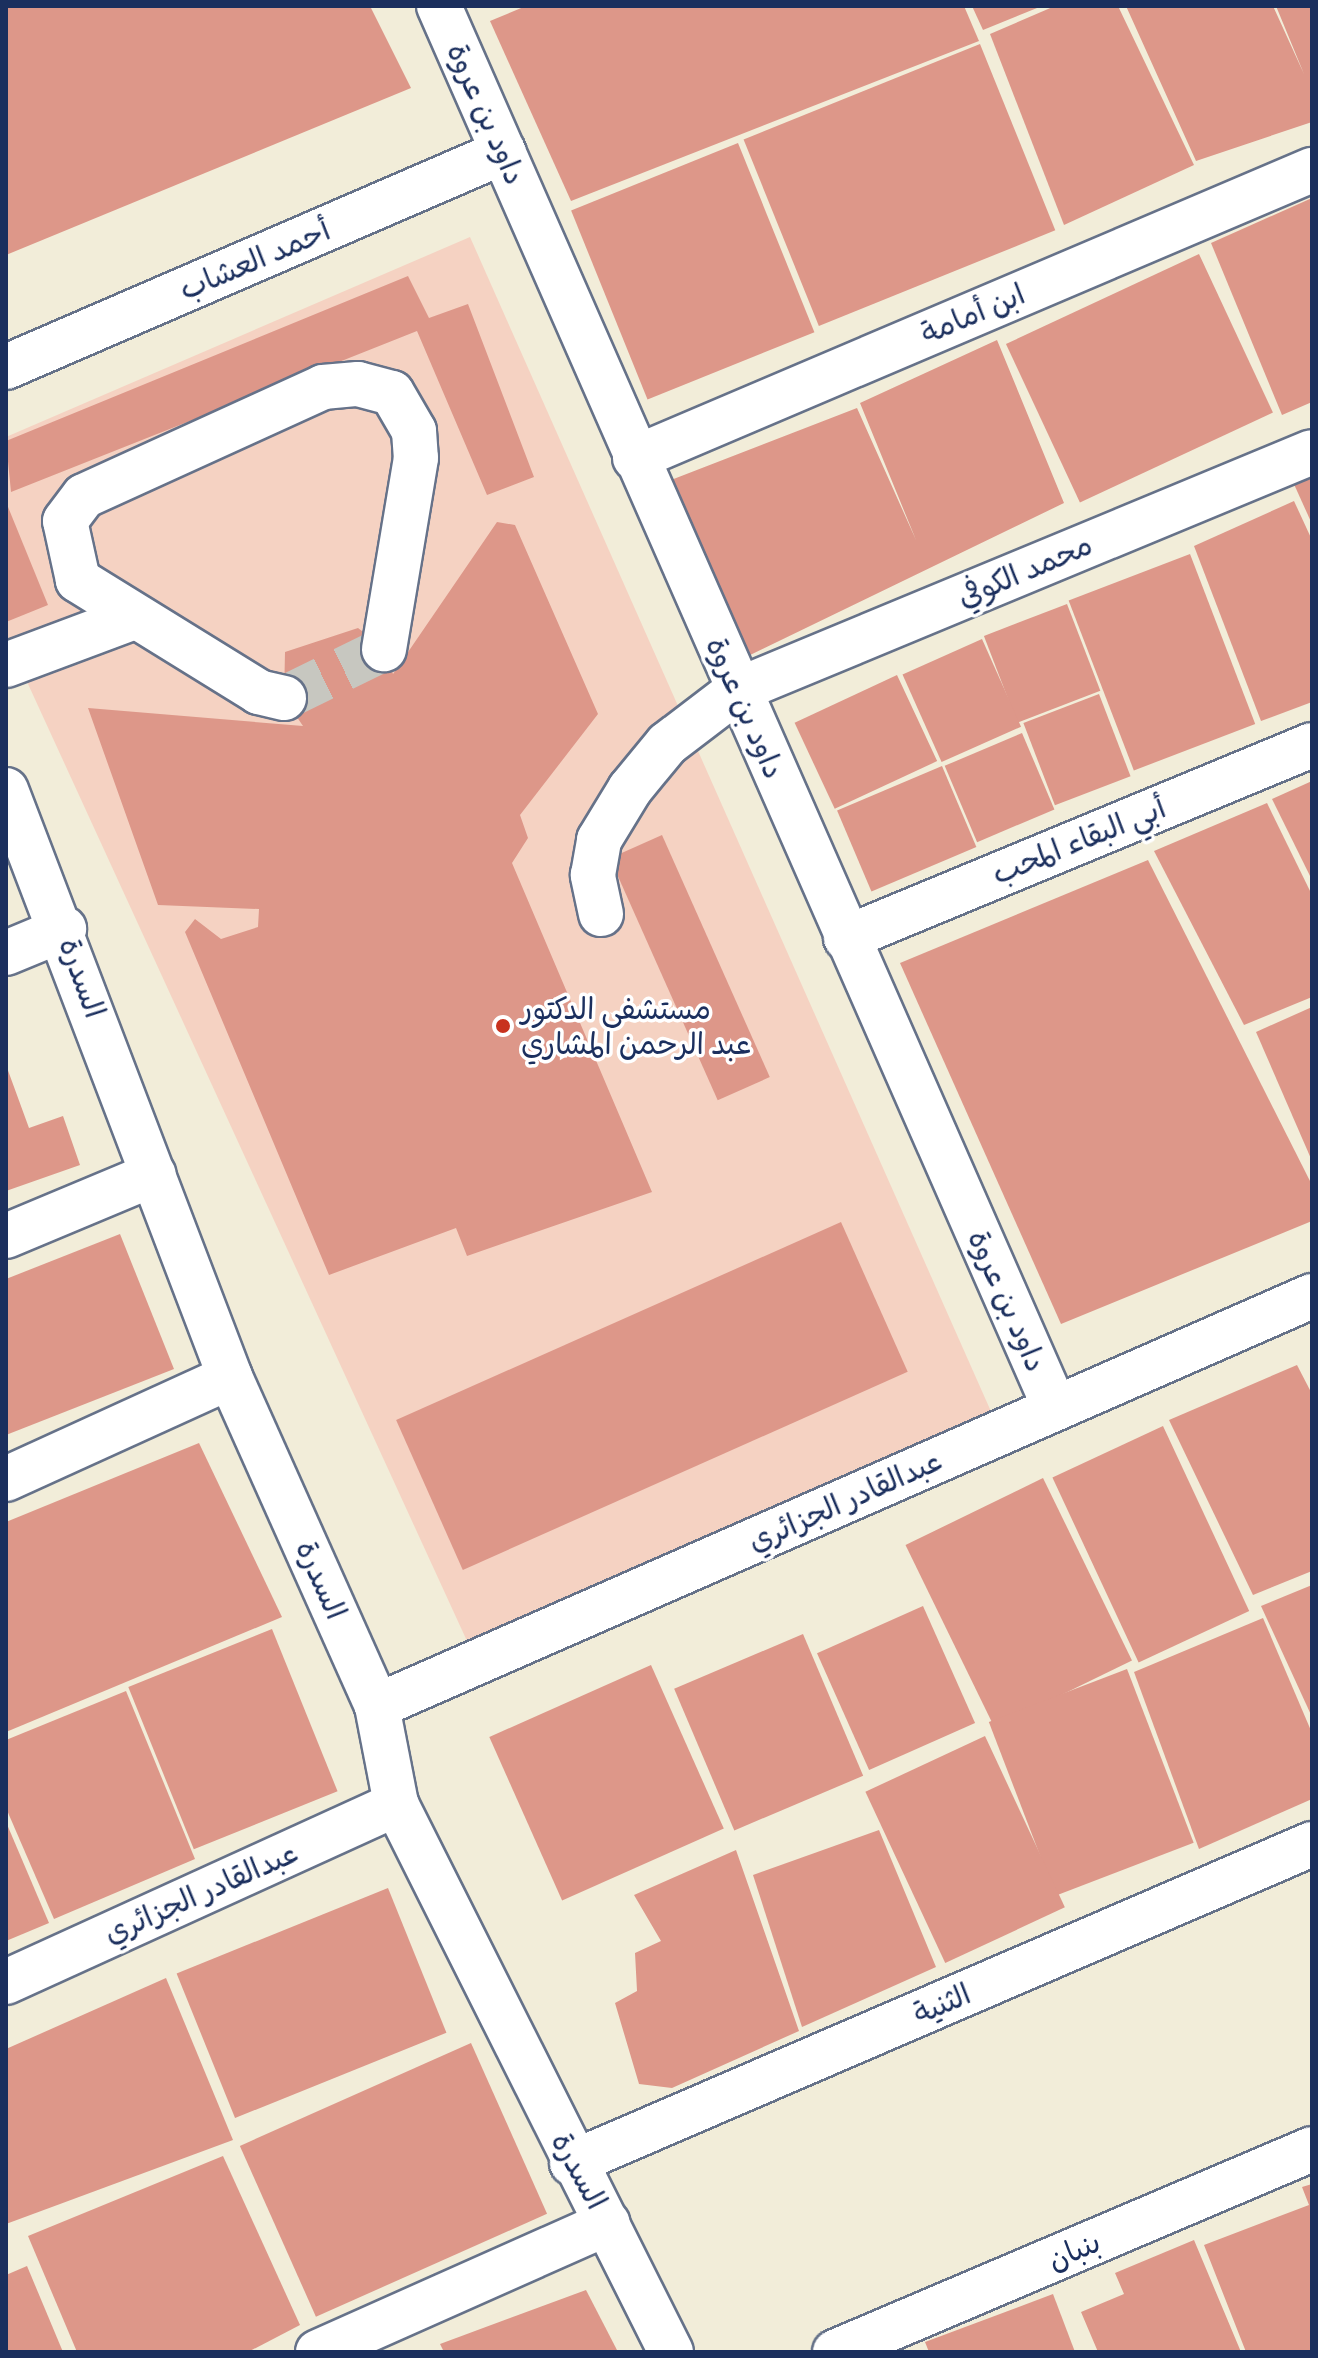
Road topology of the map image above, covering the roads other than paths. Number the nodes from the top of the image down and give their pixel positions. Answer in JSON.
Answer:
{"nodes":[{"id":1,"x":441,"y":7,"type":"edge"},
{"id":2,"x":503,"y":152,"type":"junction"},
{"id":3,"x":1312,"y":170,"type":"edge"},
{"id":4,"x":6,"y":367,"type":"edge"},
{"id":5,"x":1312,"y":452,"type":"edge"},
{"id":6,"x":635,"y":458,"type":"junction"},
{"id":7,"x":132,"y":618,"type":"junction"},
{"id":8,"x":384,"y":649,"type":"dead end"},
{"id":9,"x":6,"y":665,"type":"edge"},
{"id":10,"x":738,"y":690,"type":"junction"},
{"id":11,"x":284,"y":698,"type":"dead end"},
{"id":12,"x":1312,"y":745,"type":"edge"},
{"id":13,"x":6,"y":790,"type":"edge"},
{"id":14,"x":601,"y":914,"type":"dead end"},
{"id":15,"x":64,"y":929,"type":"junction"},
{"id":16,"x":846,"y":938,"type":"junction"},
{"id":17,"x":6,"y":953,"type":"edge"},
{"id":18,"x":154,"y":1174,"type":"junction"},
{"id":19,"x":6,"y":1236,"type":"edge"},
{"id":20,"x":1312,"y":1296,"type":"edge"},
{"id":21,"x":230,"y":1377,"type":"junction"},
{"id":22,"x":1055,"y":1408,"type":"junction"},
{"id":23,"x":6,"y":1479,"type":"edge"},
{"id":24,"x":377,"y":1706,"type":"junction"},
{"id":25,"x":396,"y":1804,"type":"junction"},
{"id":26,"x":1312,"y":1844,"type":"edge"},
{"id":27,"x":6,"y":1982,"type":"edge"},
{"id":28,"x":1312,"y":2149,"type":"edge"},
{"id":29,"x":572,"y":2163,"type":"junction"},
{"id":30,"x":608,"y":2223,"type":"junction"},
{"id":31,"x":318,"y":2352,"type":"edge"},
{"id":32,"x":671,"y":2352,"type":"edge"},
{"id":33,"x":835,"y":2352,"type":"edge"}],
"edges":[{"from":1,"to":2,"type":"street","name":"داود بن عروة"},
{"from":2,"to":4,"type":"street","name":"أحمد العشاب"},
{"from":2,"to":6,"type":"street","name":"داود بن عروة"},
{"from":3,"to":6,"type":"street","name":"ابن أمامة"},
{"from":5,"to":10,"type":"street","name":"محمد الكوفي"},
{"from":6,"to":10,"type":"street","name":"داود بن عروة"},
{"from":7,"to":8,"type":"street"},
{"from":7,"to":9,"type":"street"},
{"from":7,"to":11,"type":"street"},
{"from":10,"to":14,"type":"street","name":"محمد الكوفي"},
{"from":10,"to":16,"type":"street","name":"داود بن عروة"},
{"from":12,"to":16,"type":"street","name":"أبي البقاء المحب"},
{"from":13,"to":15,"type":"street","name":"السدرة"},
{"from":15,"to":17,"type":"street"},
{"from":15,"to":18,"type":"street","name":"السدرة"},
{"from":16,"to":22,"type":"street","name":"داود بن عروة"},
{"from":18,"to":19,"type":"street"},
{"from":18,"to":21,"type":"street","name":"السدرة"},
{"from":20,"to":22,"type":"street","name":"عبدالقادر الجزائري"},
{"from":21,"to":23,"type":"street"},
{"from":21,"to":24,"type":"street","name":"السدرة"},
{"from":22,"to":24,"type":"street","name":"عبدالقادر الجزائري"},
{"from":24,"to":25,"type":"street","name":"السدرة"},
{"from":25,"to":27,"type":"street","name":"عبدالقادر الجزائري"},
{"from":25,"to":29,"type":"street","name":"السدرة"},
{"from":26,"to":29,"type":"street","name":"الثنية"},
{"from":28,"to":33,"type":"street","name":"بنبان"},
{"from":29,"to":30,"type":"street","name":"السدرة"},
{"from":30,"to":31,"type":"street"},
{"from":30,"to":32,"type":"street","name":"السدرة"}]}
